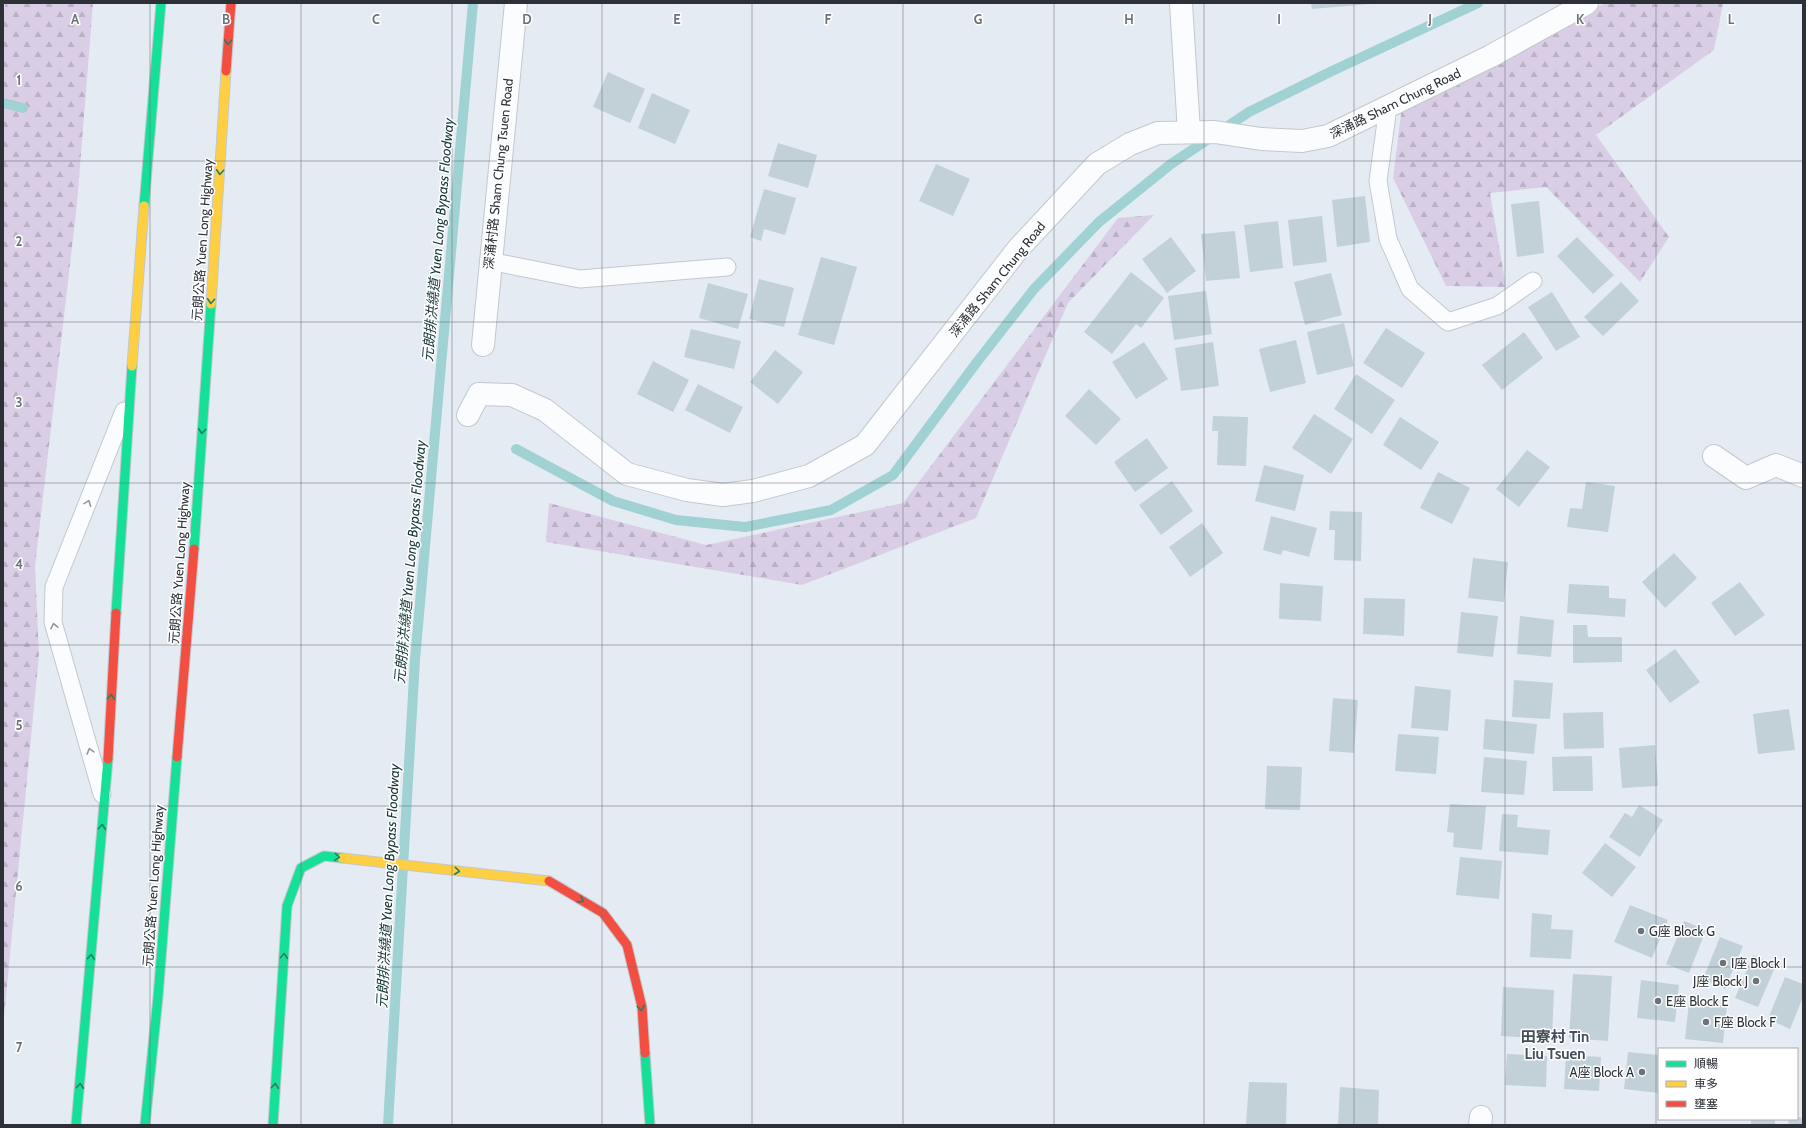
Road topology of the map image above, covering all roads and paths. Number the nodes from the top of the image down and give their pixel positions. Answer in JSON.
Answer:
{"nodes":[{"id":1,"x":162,"y":3,"type":"edge"},
{"id":2,"x":231,"y":3,"type":"edge"},
{"id":3,"x":516,"y":3,"type":"edge"},
{"id":4,"x":1181,"y":3,"type":"edge"},
{"id":5,"x":1586,"y":3,"type":"edge"},
{"id":6,"x":1388,"y":107,"type":"junction"},
{"id":7,"x":1189,"y":132,"type":"junction"},
{"id":8,"x":489,"y":261,"type":"junction"},
{"id":9,"x":727,"y":268,"type":"dead end"},
{"id":10,"x":1533,"y":281,"type":"dead end"},
{"id":11,"x":483,"y":345,"type":"dead end"},
{"id":12,"x":129,"y":397,"type":"junction"},
{"id":13,"x":468,"y":415,"type":"dead end"},
{"id":14,"x":1714,"y":456,"type":"dead end"},
{"id":15,"x":1803,"y":476,"type":"edge"},
{"id":16,"x":105,"y":802,"type":"junction"},
{"id":17,"x":76,"y":1125,"type":"edge"},
{"id":18,"x":145,"y":1125,"type":"edge"},
{"id":19,"x":273,"y":1125,"type":"edge"},
{"id":20,"x":650,"y":1125,"type":"edge"}],
"edges":[{"from":1,"to":12,"type":"main road"},
{"from":2,"to":18,"type":"main road","name":"元朗公路 Yuen Long Highway","one_way":true},
{"from":3,"to":8,"type":"street","name":"深涌村路 Sham Chung Tsuen Road"},
{"from":4,"to":7,"type":"street"},
{"from":5,"to":6,"type":"street","name":"深涌路 Sham Chung Road"},
{"from":6,"to":7,"type":"street","name":"深涌路 Sham Chung Road"},
{"from":6,"to":10,"type":"lane"},
{"from":7,"to":13,"type":"street","name":"深涌路 Sham Chung Road"},
{"from":8,"to":9,"type":"lane"},
{"from":8,"to":11,"type":"street","name":"深涌村路 Sham Chung Tsuen Road"},
{"from":16,"to":12,"type":"main road","one_way":true},
{"from":16,"to":12,"type":"lane","one_way":true},
{"from":14,"to":15,"type":"street"},
{"from":17,"to":16,"type":"main road","one_way":true},
{"from":19,"to":20,"type":"main road","one_way":true}]}
